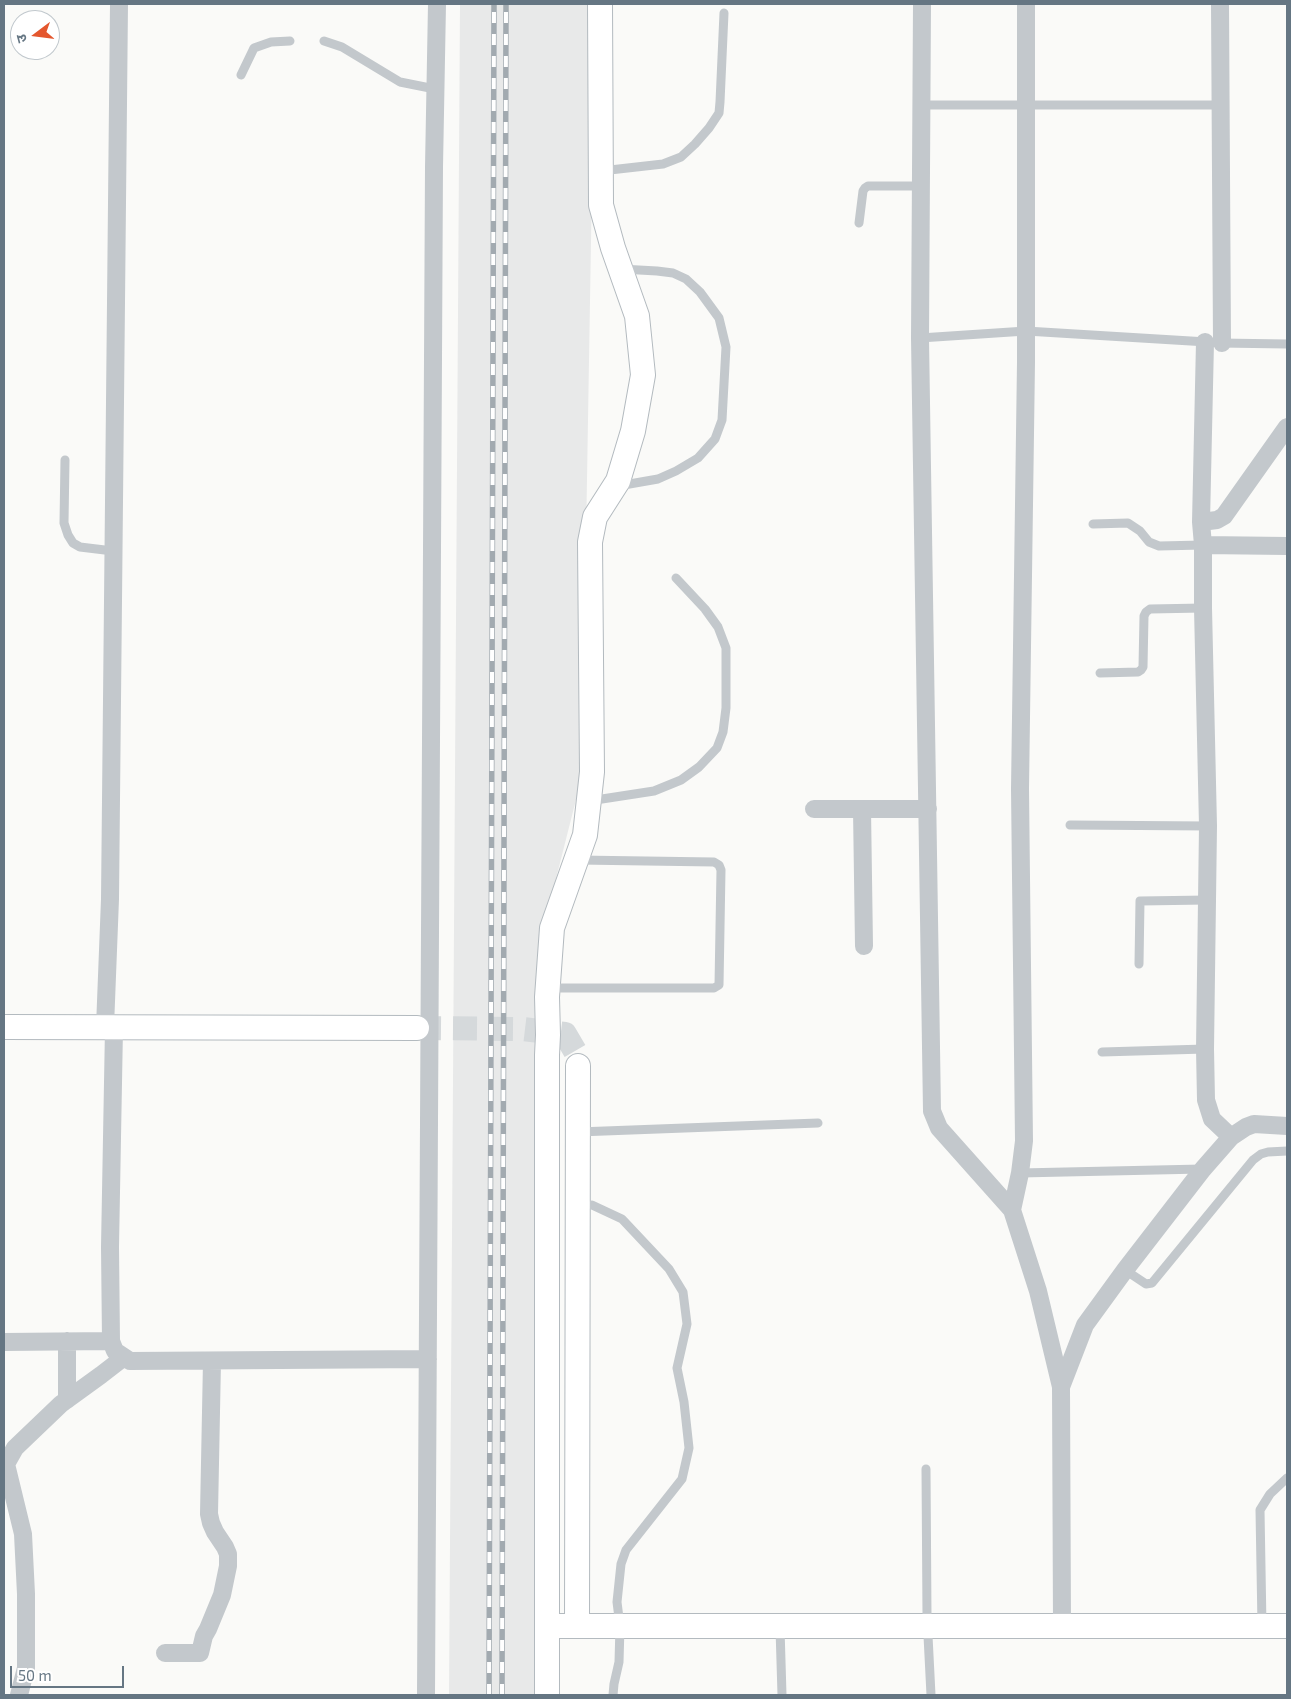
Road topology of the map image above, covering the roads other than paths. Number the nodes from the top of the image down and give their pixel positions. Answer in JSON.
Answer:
{"nodes":[{"id":1,"x":119,"y":4,"type":"edge"},
{"id":2,"x":437,"y":4,"type":"edge"},
{"id":3,"x":600,"y":4,"type":"edge"},
{"id":4,"x":922,"y":4,"type":"edge"},
{"id":5,"x":1026,"y":4,"type":"edge"},
{"id":6,"x":1220,"y":4,"type":"edge"},
{"id":7,"x":724,"y":13,"type":"dead end"},
{"id":8,"x":290,"y":41,"type":"dead end"},
{"id":9,"x":324,"y":41,"type":"dead end"},
{"id":10,"x":241,"y":75,"type":"dead end"},
{"id":11,"x":435,"y":89,"type":"junction"},
{"id":12,"x":921,"y":104,"type":"junction"},
{"id":13,"x":1026,"y":105,"type":"junction"},
{"id":14,"x":1220,"y":105,"type":"junction"},
{"id":15,"x":601,"y":171,"type":"junction"},
{"id":16,"x":920,"y":186,"type":"junction"},
{"id":17,"x":860,"y":223,"type":"dead end"},
{"id":18,"x":621,"y":269,"type":"junction"},
{"id":19,"x":1026,"y":331,"type":"junction"},
{"id":20,"x":920,"y":338,"type":"junction"},
{"id":21,"x":1213,"y":342,"type":"junction"},
{"id":22,"x":1287,"y":344,"type":"edge"},
{"id":23,"x":1287,"y":427,"type":"edge"},
{"id":24,"x":65,"y":460,"type":"dead end"},
{"id":25,"x":615,"y":486,"type":"junction"},
{"id":26,"x":1201,"y":522,"type":"junction"},
{"id":27,"x":1093,"y":524,"type":"dead end"},
{"id":28,"x":1203,"y":545,"type":"junction"},
{"id":29,"x":1287,"y":546,"type":"edge"},
{"id":30,"x":113,"y":550,"type":"junction"},
{"id":31,"x":676,"y":578,"type":"dead end"},
{"id":32,"x":1203,"y":608,"type":"junction"},
{"id":33,"x":1100,"y":673,"type":"dead end"},
{"id":34,"x":589,"y":801,"type":"junction"},
{"id":35,"x":814,"y":808,"type":"dead end"},
{"id":36,"x":862,"y":809,"type":"junction"},
{"id":37,"x":928,"y":809,"type":"junction"},
{"id":38,"x":1070,"y":825,"type":"dead end"},
{"id":39,"x":1208,"y":826,"type":"junction"},
{"id":40,"x":576,"y":860,"type":"junction"},
{"id":41,"x":1207,"y":900,"type":"junction"},
{"id":42,"x":864,"y":946,"type":"dead end"},
{"id":43,"x":1139,"y":964,"type":"dead end"},
{"id":44,"x":547,"y":988,"type":"junction"},
{"id":45,"x":4,"y":1027,"type":"edge"},
{"id":46,"x":110,"y":1028,"type":"junction"},
{"id":47,"x":417,"y":1028,"type":"tunnel mouth"},
{"id":48,"x":1205,"y":1049,"type":"junction"},
{"id":49,"x":1102,"y":1052,"type":"dead end"},
{"id":50,"x":578,"y":1066,"type":"tunnel mouth"},
{"id":51,"x":818,"y":1123,"type":"dead end"},
{"id":52,"x":1287,"y":1126,"type":"edge"},
{"id":53,"x":578,"y":1132,"type":"junction"},
{"id":54,"x":1231,"y":1138,"type":"junction"},
{"id":55,"x":1287,"y":1151,"type":"edge"},
{"id":56,"x":1203,"y":1169,"type":"junction"},
{"id":57,"x":1020,"y":1173,"type":"junction"},
{"id":58,"x":592,"y":1205,"type":"dead end"},
{"id":59,"x":1012,"y":1210,"type":"junction"},
{"id":60,"x":1125,"y":1270,"type":"junction"},
{"id":61,"x":67,"y":1341,"type":"junction"},
{"id":62,"x":111,"y":1341,"type":"junction"},
{"id":63,"x":4,"y":1342,"type":"edge"},
{"id":64,"x":122,"y":1358,"type":"junction"},
{"id":65,"x":428,"y":1359,"type":"junction"},
{"id":66,"x":212,"y":1361,"type":"junction"},
{"id":67,"x":1061,"y":1387,"type":"junction"},
{"id":68,"x":68,"y":1400,"type":"junction"},
{"id":69,"x":6,"y":1460,"type":"edge"},
{"id":70,"x":926,"y":1470,"type":"dead end"},
{"id":71,"x":1287,"y":1478,"type":"edge"},
{"id":72,"x":548,"y":1626,"type":"junction"},
{"id":73,"x":577,"y":1626,"type":"junction"},
{"id":74,"x":620,"y":1626,"type":"junction"},
{"id":75,"x":780,"y":1626,"type":"junction"},
{"id":76,"x":927,"y":1626,"type":"junction"},
{"id":77,"x":1062,"y":1626,"type":"junction"},
{"id":78,"x":1262,"y":1626,"type":"junction"},
{"id":79,"x":1287,"y":1626,"type":"edge"},
{"id":80,"x":165,"y":1653,"type":"dead end"},
{"id":81,"x":19,"y":1695,"type":"edge"},
{"id":82,"x":426,"y":1695,"type":"edge"},
{"id":83,"x":546,"y":1695,"type":"edge"},
{"id":84,"x":613,"y":1695,"type":"edge"},
{"id":85,"x":782,"y":1695,"type":"edge"},
{"id":86,"x":931,"y":1695,"type":"edge"}],
"edges":[{"from":1,"to":30,"type":"street"},
{"from":2,"to":11,"type":"street"},
{"from":3,"to":15,"type":"street"},
{"from":4,"to":12,"type":"street"},
{"from":5,"to":13,"type":"street"},
{"from":6,"to":14,"type":"street"},
{"from":7,"to":15,"type":"lane"},
{"from":8,"to":10,"type":"lane"},
{"from":9,"to":11,"type":"lane"},
{"from":11,"to":65,"type":"street"},
{"from":12,"to":13,"type":"lane"},
{"from":12,"to":16,"type":"street"},
{"from":13,"to":14,"type":"lane"},
{"from":13,"to":19,"type":"street"},
{"from":14,"to":21,"type":"street"},
{"from":15,"to":18,"type":"street"},
{"from":16,"to":17,"type":"lane"},
{"from":16,"to":20,"type":"street"},
{"from":18,"to":25,"type":"street"},
{"from":18,"to":25,"type":"lane"},
{"from":19,"to":20,"type":"lane"},
{"from":19,"to":21,"type":"lane"},
{"from":19,"to":57,"type":"street"},
{"from":20,"to":37,"type":"street"},
{"from":21,"to":22,"type":"lane"},
{"from":21,"to":26,"type":"street"},
{"from":23,"to":26,"type":"street"},
{"from":24,"to":30,"type":"lane"},
{"from":25,"to":34,"type":"street"},
{"from":26,"to":28,"type":"street"},
{"from":27,"to":28,"type":"lane"},
{"from":28,"to":29,"type":"street"},
{"from":28,"to":32,"type":"street"},
{"from":30,"to":46,"type":"street"},
{"from":31,"to":34,"type":"lane"},
{"from":32,"to":33,"type":"lane"},
{"from":32,"to":39,"type":"street"},
{"from":34,"to":40,"type":"street"},
{"from":35,"to":36,"type":"street"},
{"from":36,"to":37,"type":"street"},
{"from":36,"to":42,"type":"street"},
{"from":37,"to":59,"type":"street"},
{"from":38,"to":39,"type":"lane"},
{"from":39,"to":41,"type":"street"},
{"from":40,"to":44,"type":"street"},
{"from":40,"to":44,"type":"lane"},
{"from":41,"to":43,"type":"lane"},
{"from":41,"to":48,"type":"street"},
{"from":44,"to":72,"type":"street"},
{"from":45,"to":46,"type":"street"},
{"from":46,"to":47,"type":"street"},
{"from":46,"to":62,"type":"street"},
{"from":48,"to":49,"type":"lane"},
{"from":48,"to":54,"type":"street"},
{"from":50,"to":53,"type":"street"},
{"from":51,"to":53,"type":"lane"},
{"from":52,"to":54,"type":"street"},
{"from":53,"to":73,"type":"street"},
{"from":54,"to":56,"type":"street"},
{"from":55,"to":60,"type":"lane"},
{"from":56,"to":57,"type":"lane"},
{"from":56,"to":60,"type":"street"},
{"from":57,"to":59,"type":"street"},
{"from":58,"to":74,"type":"lane"},
{"from":59,"to":67,"type":"street"},
{"from":60,"to":67,"type":"street"},
{"from":61,"to":62,"type":"street"},
{"from":61,"to":63,"type":"street"},
{"from":61,"to":68,"type":"street"},
{"from":62,"to":64,"type":"street"},
{"from":64,"to":66,"type":"street"},
{"from":64,"to":68,"type":"street"},
{"from":65,"to":66,"type":"street"},
{"from":65,"to":82,"type":"street"},
{"from":66,"to":80,"type":"street"},
{"from":67,"to":77,"type":"street"},
{"from":68,"to":69,"type":"street"},
{"from":69,"to":81,"type":"street"},
{"from":70,"to":76,"type":"lane"},
{"from":71,"to":78,"type":"lane"},
{"from":72,"to":73,"type":"street"},
{"from":72,"to":83,"type":"street"},
{"from":73,"to":74,"type":"street"},
{"from":74,"to":75,"type":"street"},
{"from":74,"to":84,"type":"lane"},
{"from":75,"to":76,"type":"street"},
{"from":75,"to":85,"type":"lane"},
{"from":76,"to":77,"type":"street"},
{"from":76,"to":86,"type":"lane"},
{"from":77,"to":78,"type":"street"},
{"from":78,"to":79,"type":"street"}]}
